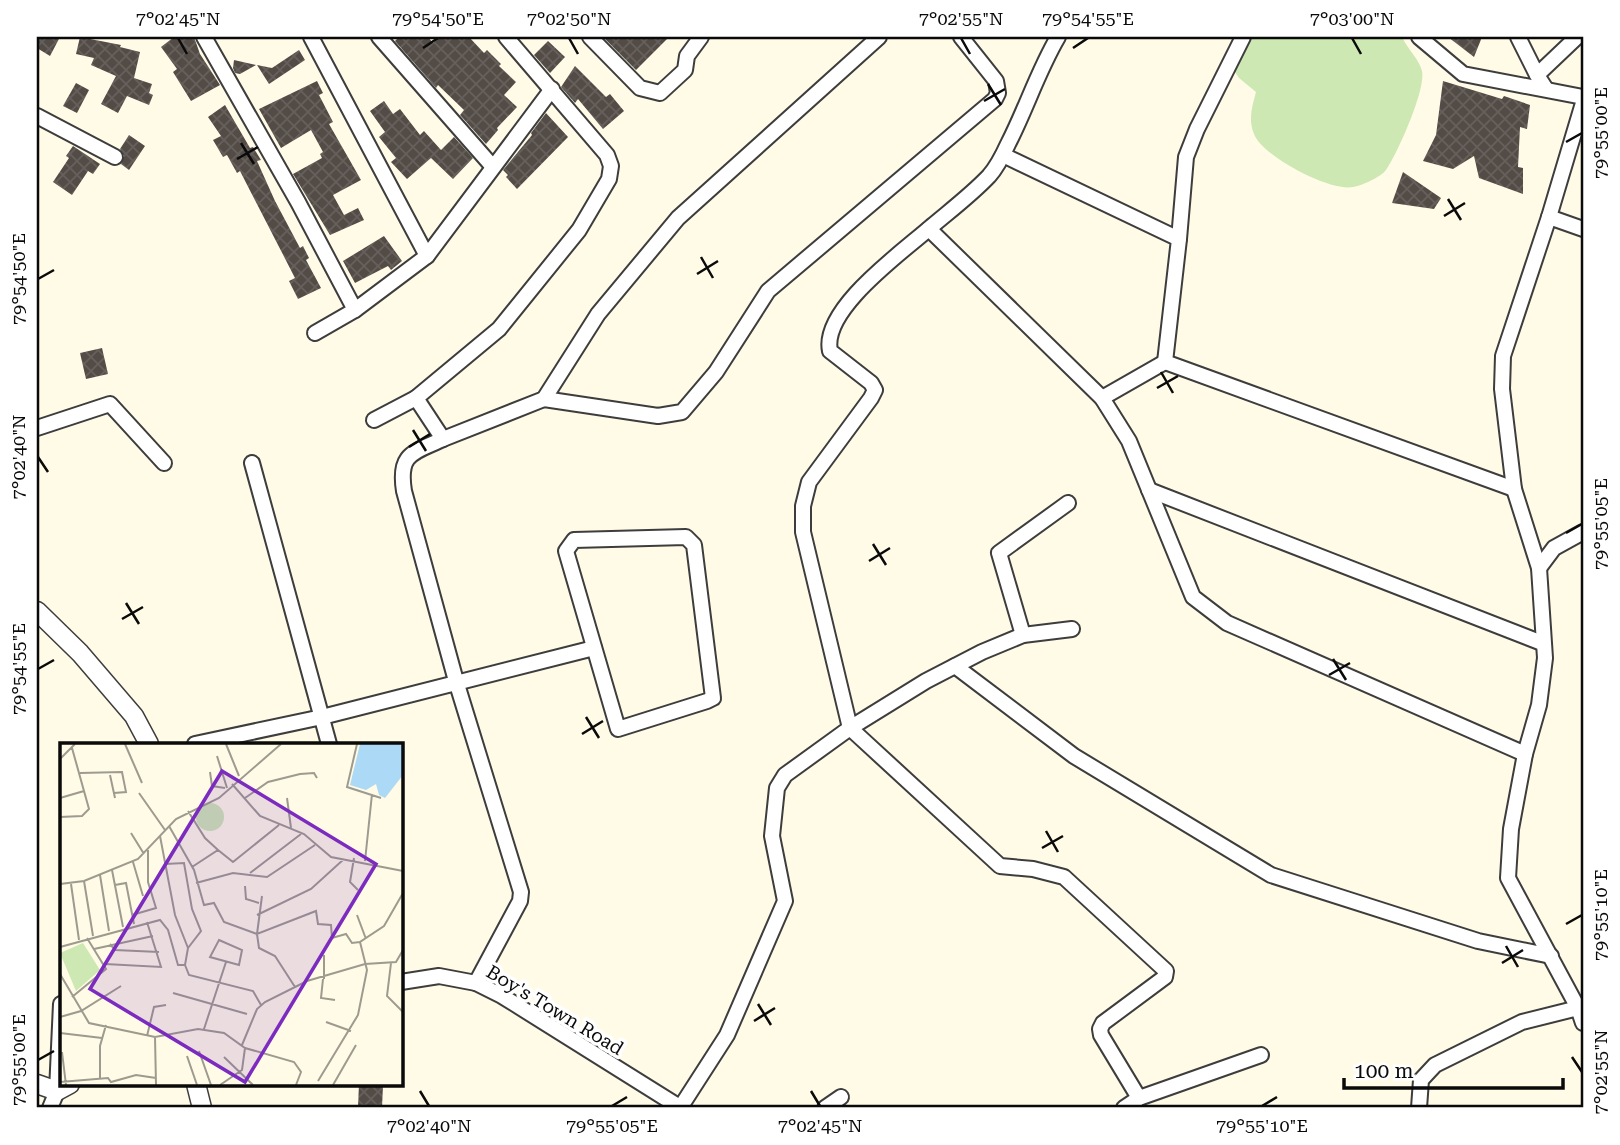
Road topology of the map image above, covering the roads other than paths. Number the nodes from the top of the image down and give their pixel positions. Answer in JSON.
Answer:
{"nodes":[{"id":1,"x":205,"y":37,"type":"edge"},
{"id":2,"x":311,"y":37,"type":"edge"},
{"id":3,"x":379,"y":37,"type":"edge"},
{"id":4,"x":506,"y":37,"type":"edge"},
{"id":5,"x":590,"y":37,"type":"edge"},
{"id":6,"x":701,"y":37,"type":"edge"},
{"id":7,"x":879,"y":37,"type":"edge"},
{"id":8,"x":961,"y":37,"type":"edge"},
{"id":9,"x":1058,"y":37,"type":"edge"},
{"id":10,"x":1243,"y":37,"type":"edge"},
{"id":11,"x":1419,"y":37,"type":"edge"},
{"id":12,"x":1518,"y":37,"type":"edge"},
{"id":13,"x":1577,"y":37,"type":"edge"},
{"id":14,"x":1537,"y":75,"type":"junction"},
{"id":15,"x":552,"y":89,"type":"junction"},
{"id":16,"x":1546,"y":89,"type":"junction"},
{"id":17,"x":1583,"y":97,"type":"edge"},
{"id":18,"x":1583,"y":103,"type":"edge"},
{"id":19,"x":37,"y":116,"type":"edge"},
{"id":20,"x":1003,"y":155,"type":"junction"},
{"id":21,"x":115,"y":157,"type":"dead end"},
{"id":22,"x":493,"y":167,"type":"junction"},
{"id":23,"x":1549,"y":217,"type":"junction"},
{"id":24,"x":929,"y":229,"type":"junction"},
{"id":25,"x":1583,"y":229,"type":"edge"},
{"id":26,"x":1179,"y":239,"type":"junction"},
{"id":27,"x":427,"y":256,"type":"junction"},
{"id":28,"x":355,"y":310,"type":"junction"},
{"id":29,"x":315,"y":333,"type":"dead end"},
{"id":30,"x":1165,"y":362,"type":"junction"},
{"id":31,"x":416,"y":397,"type":"junction"},
{"id":32,"x":1102,"y":398,"type":"junction"},
{"id":33,"x":544,"y":399,"type":"junction"},
{"id":34,"x":374,"y":420,"type":"dead end"},
{"id":35,"x":37,"y":428,"type":"edge"},
{"id":36,"x":443,"y":439,"type":"junction"},
{"id":37,"x":164,"y":463,"type":"dead end"},
{"id":38,"x":252,"y":463,"type":"dead end"},
{"id":39,"x":1514,"y":489,"type":"junction"},
{"id":40,"x":1149,"y":490,"type":"junction"},
{"id":41,"x":1068,"y":503,"type":"dead end"},
{"id":42,"x":1583,"y":532,"type":"edge"},
{"id":43,"x":1539,"y":568,"type":"junction"},
{"id":44,"x":37,"y":611,"type":"edge"},
{"id":45,"x":1072,"y":629,"type":"dead end"},
{"id":46,"x":1023,"y":635,"type":"junction"},
{"id":47,"x":1542,"y":643,"type":"junction"},
{"id":48,"x":594,"y":648,"type":"junction"},
{"id":49,"x":955,"y":666,"type":"junction"},
{"id":50,"x":456,"y":681,"type":"junction"},
{"id":51,"x":322,"y":717,"type":"junction"},
{"id":52,"x":850,"y":728,"type":"junction"},
{"id":53,"x":148,"y":743,"type":"edge"},
{"id":54,"x":200,"y":743,"type":"edge"},
{"id":55,"x":328,"y":743,"type":"edge"},
{"id":56,"x":1525,"y":754,"type":"junction"},
{"id":57,"x":1551,"y":956,"type":"junction"},
{"id":58,"x":402,"y":982,"type":"edge"},
{"id":59,"x":476,"y":983,"type":"junction"},
{"id":60,"x":1578,"y":1008,"type":"junction"},
{"id":61,"x":1583,"y":1023,"type":"edge"},
{"id":62,"x":1261,"y":1055,"type":"dead end"},
{"id":63,"x":37,"y":1084,"type":"edge"},
{"id":64,"x":196,"y":1086,"type":"edge"},
{"id":65,"x":63,"y":1087,"type":"edge"},
{"id":66,"x":841,"y":1097,"type":"dead end"},
{"id":67,"x":1139,"y":1098,"type":"junction"},
{"id":68,"x":50,"y":1108,"type":"edge"},
{"id":69,"x":202,"y":1108,"type":"edge"},
{"id":70,"x":681,"y":1108,"type":"edge"},
{"id":71,"x":825,"y":1108,"type":"edge"},
{"id":72,"x":1124,"y":1108,"type":"edge"},
{"id":73,"x":1419,"y":1108,"type":"edge"}],
"edges":[{"from":1,"to":28,"type":"street"},
{"from":2,"to":27,"type":"street"},
{"from":3,"to":22,"type":"street"},
{"from":4,"to":15,"type":"street"},
{"from":5,"to":6,"type":"street"},
{"from":7,"to":33,"type":"street"},
{"from":8,"to":33,"type":"street"},
{"from":9,"to":20,"type":"street"},
{"from":10,"to":26,"type":"street"},
{"from":11,"to":16,"type":"street"},
{"from":12,"to":14,"type":"street"},
{"from":13,"to":14,"type":"street"},
{"from":14,"to":16,"type":"street"},
{"from":15,"to":22,"type":"street"},
{"from":15,"to":31,"type":"street"},
{"from":16,"to":17,"type":"street"},
{"from":18,"to":23,"type":"street"},
{"from":19,"to":21,"type":"street"},
{"from":20,"to":24,"type":"street"},
{"from":20,"to":26,"type":"street"},
{"from":22,"to":27,"type":"street"},
{"from":23,"to":25,"type":"street"},
{"from":23,"to":39,"type":"street"},
{"from":24,"to":32,"type":"street"},
{"from":24,"to":52,"type":"street"},
{"from":26,"to":30,"type":"street"},
{"from":27,"to":28,"type":"street"},
{"from":28,"to":29,"type":"street"},
{"from":30,"to":32,"type":"street"},
{"from":30,"to":39,"type":"street"},
{"from":31,"to":34,"type":"street"},
{"from":31,"to":36,"type":"street"},
{"from":32,"to":40,"type":"street"},
{"from":33,"to":36,"type":"street"},
{"from":35,"to":37,"type":"street"},
{"from":36,"to":50,"type":"street"},
{"from":38,"to":51,"type":"street"},
{"from":39,"to":43,"type":"street"},
{"from":40,"to":47,"type":"street"},
{"from":40,"to":56,"type":"street"},
{"from":41,"to":46,"type":"street"},
{"from":42,"to":43,"type":"street"},
{"from":43,"to":47,"type":"street"},
{"from":44,"to":53,"type":"street"},
{"from":45,"to":46,"type":"street"},
{"from":46,"to":49,"type":"street"},
{"from":47,"to":56,"type":"street"},
{"from":48,"to":48,"type":"street"},
{"from":48,"to":50,"type":"street"},
{"from":49,"to":52,"type":"street"},
{"from":49,"to":57,"type":"street"},
{"from":50,"to":51,"type":"street"},
{"from":50,"to":59,"type":"street"},
{"from":51,"to":54,"type":"street"},
{"from":51,"to":55,"type":"street"},
{"from":52,"to":67,"type":"street"},
{"from":52,"to":70,"type":"street"},
{"from":56,"to":57,"type":"street"},
{"from":57,"to":60,"type":"street"},
{"from":58,"to":59,"type":"street","name":"Boy's Town Road"},
{"from":59,"to":70,"type":"street","name":"Boy's Town Road"},
{"from":60,"to":61,"type":"street"},
{"from":60,"to":73,"type":"street"},
{"from":62,"to":67,"type":"street"},
{"from":63,"to":65,"type":"street"},
{"from":64,"to":69,"type":"street"},
{"from":65,"to":68,"type":"street"},
{"from":66,"to":71,"type":"street"},
{"from":67,"to":72,"type":"street"}]}
